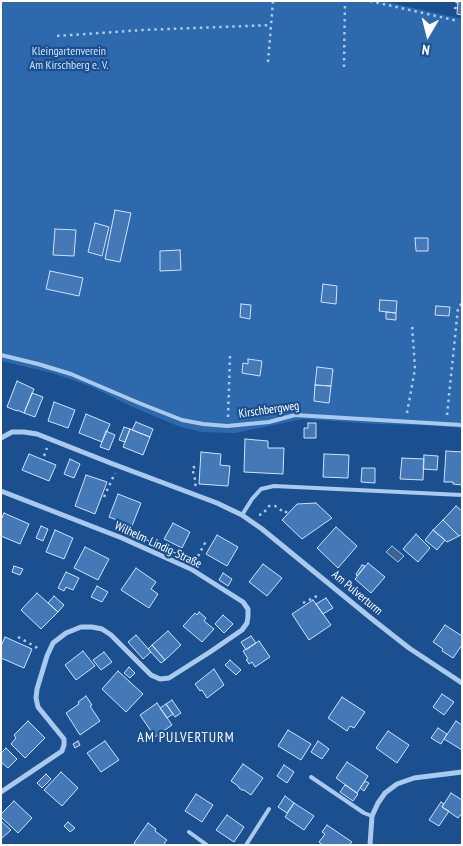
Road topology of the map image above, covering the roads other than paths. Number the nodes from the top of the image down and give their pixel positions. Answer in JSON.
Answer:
{"nodes":[{"id":1,"x":1,"y":355,"type":"edge"},
{"id":2,"x":462,"y":425,"type":"edge"},
{"id":3,"x":1,"y":438,"type":"edge"},
{"id":4,"x":1,"y":491,"type":"edge"},
{"id":5,"x":462,"y":495,"type":"edge"},
{"id":6,"x":242,"y":515,"type":"junction"},
{"id":7,"x":462,"y":684,"type":"edge"},
{"id":8,"x":462,"y":772,"type":"edge"},
{"id":9,"x":311,"y":777,"type":"dead end"},
{"id":10,"x":1,"y":792,"type":"edge"},
{"id":11,"x":269,"y":809,"type":"dead end"},
{"id":12,"x":372,"y":816,"type":"junction"},
{"id":13,"x":189,"y":832,"type":"dead end"},
{"id":14,"x":207,"y":845,"type":"edge"},
{"id":15,"x":246,"y":845,"type":"edge"},
{"id":16,"x":370,"y":845,"type":"edge"}],
"edges":[{"from":1,"to":2,"type":"lane","name":"Kirschbergweg"},
{"from":3,"to":6,"type":"street","name":"Am Pulverturm"},
{"from":4,"to":10,"type":"street","name":"Wilhelm-Lindig-Straße"},
{"from":5,"to":6,"type":"lane"},
{"from":6,"to":7,"type":"street","name":"Am Pulverturm"},
{"from":8,"to":12,"type":"street"},
{"from":9,"to":12,"type":"lane"},
{"from":11,"to":15,"type":"lane"},
{"from":12,"to":16,"type":"street"},
{"from":13,"to":14,"type":"lane"}]}
